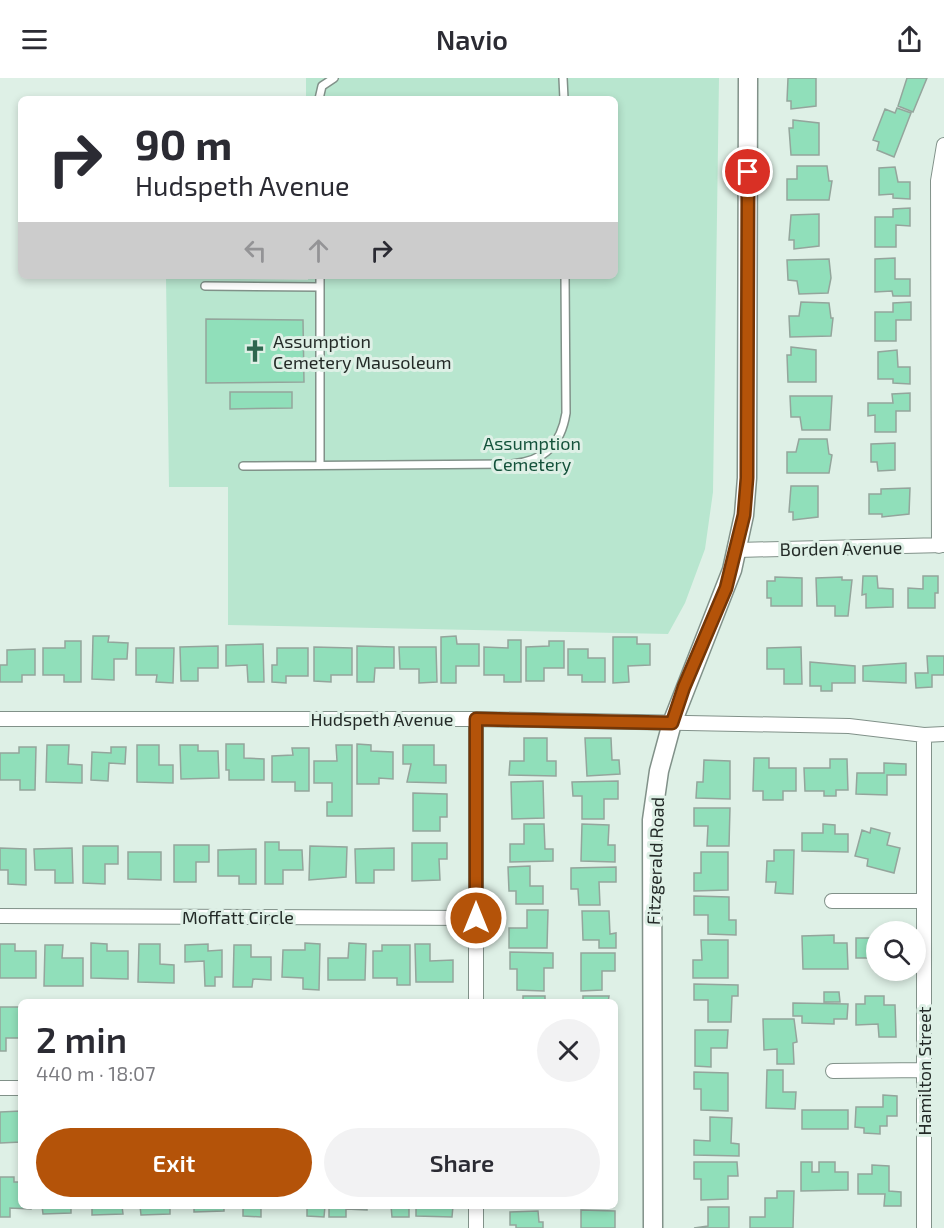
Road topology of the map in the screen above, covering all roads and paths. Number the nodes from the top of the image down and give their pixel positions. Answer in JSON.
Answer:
{"nodes":[{"id":1,"x":334,"y":78,"type":"edge"},
{"id":2,"x":563,"y":78,"type":"edge"},
{"id":3,"x":748,"y":78,"type":"edge"},
{"id":4,"x":320,"y":96,"type":"edge"},
{"id":5,"x":564,"y":96,"type":"edge"},
{"id":6,"x":944,"y":145,"type":"edge"},
{"id":7,"x":320,"y":279,"type":"edge"},
{"id":8,"x":565,"y":279,"type":"edge"},
{"id":9,"x":205,"y":286,"type":"dead end"},
{"id":10,"x":320,"y":287,"type":"junction"},
{"id":11,"x":320,"y":464,"type":"junction"},
{"id":12,"x":243,"y":466,"type":"dead end"},
{"id":13,"x":942,"y":546,"type":"edge"},
{"id":14,"x":738,"y":550,"type":"junction"},
{"id":15,"x":0,"y":719,"type":"edge"},
{"id":16,"x":476,"y":719,"type":"junction"},
{"id":17,"x":672,"y":723,"type":"junction"},
{"id":18,"x":944,"y":734,"type":"edge"},
{"id":19,"x":924,"y":735,"type":"junction"},
{"id":20,"x":832,"y":901,"type":"dead end"},
{"id":21,"x":924,"y":901,"type":"junction"},
{"id":22,"x":0,"y":916,"type":"edge"},
{"id":23,"x":476,"y":918,"type":"junction"},
{"id":24,"x":476,"y":999,"type":"edge"},
{"id":25,"x":924,"y":1070,"type":"junction"},
{"id":26,"x":833,"y":1071,"type":"dead end"},
{"id":27,"x":0,"y":1088,"type":"edge"},
{"id":28,"x":18,"y":1088,"type":"edge"},
{"id":29,"x":476,"y":1209,"type":"edge"},
{"id":30,"x":476,"y":1228,"type":"edge"},
{"id":31,"x":653,"y":1228,"type":"edge"},
{"id":32,"x":924,"y":1228,"type":"edge"}],
"edges":[{"from":1,"to":4,"type":"lane"},
{"from":2,"to":5,"type":"lane"},
{"from":3,"to":14,"type":"main road","name":"Fitzgerald Road"},
{"from":6,"to":13,"type":"street"},
{"from":7,"to":10,"type":"lane"},
{"from":8,"to":11,"type":"lane"},
{"from":9,"to":10,"type":"lane"},
{"from":10,"to":11,"type":"lane"},
{"from":11,"to":12,"type":"lane"},
{"from":13,"to":14,"type":"street","name":"Borden Avenue"},
{"from":14,"to":17,"type":"main road","name":"Fitzgerald Road"},
{"from":15,"to":16,"type":"street","name":"Hudspeth Avenue"},
{"from":16,"to":17,"type":"street","name":"Hudspeth Avenue"},
{"from":16,"to":23,"type":"street"},
{"from":17,"to":19,"type":"street","name":"Hudspeth Avenue"},
{"from":17,"to":31,"type":"main road","name":"Fitzgerald Road"},
{"from":18,"to":19,"type":"street","name":"Hudspeth Avenue"},
{"from":19,"to":21,"type":"street","name":"Hamilton Street"},
{"from":20,"to":21,"type":"street"},
{"from":21,"to":25,"type":"street","name":"Hamilton Street"},
{"from":22,"to":23,"type":"street","name":"Moffatt Circle"},
{"from":23,"to":24,"type":"street"},
{"from":25,"to":26,"type":"street"},
{"from":25,"to":32,"type":"street","name":"Hamilton Street"},
{"from":27,"to":28,"type":"street"},
{"from":29,"to":30,"type":"street"}]}
